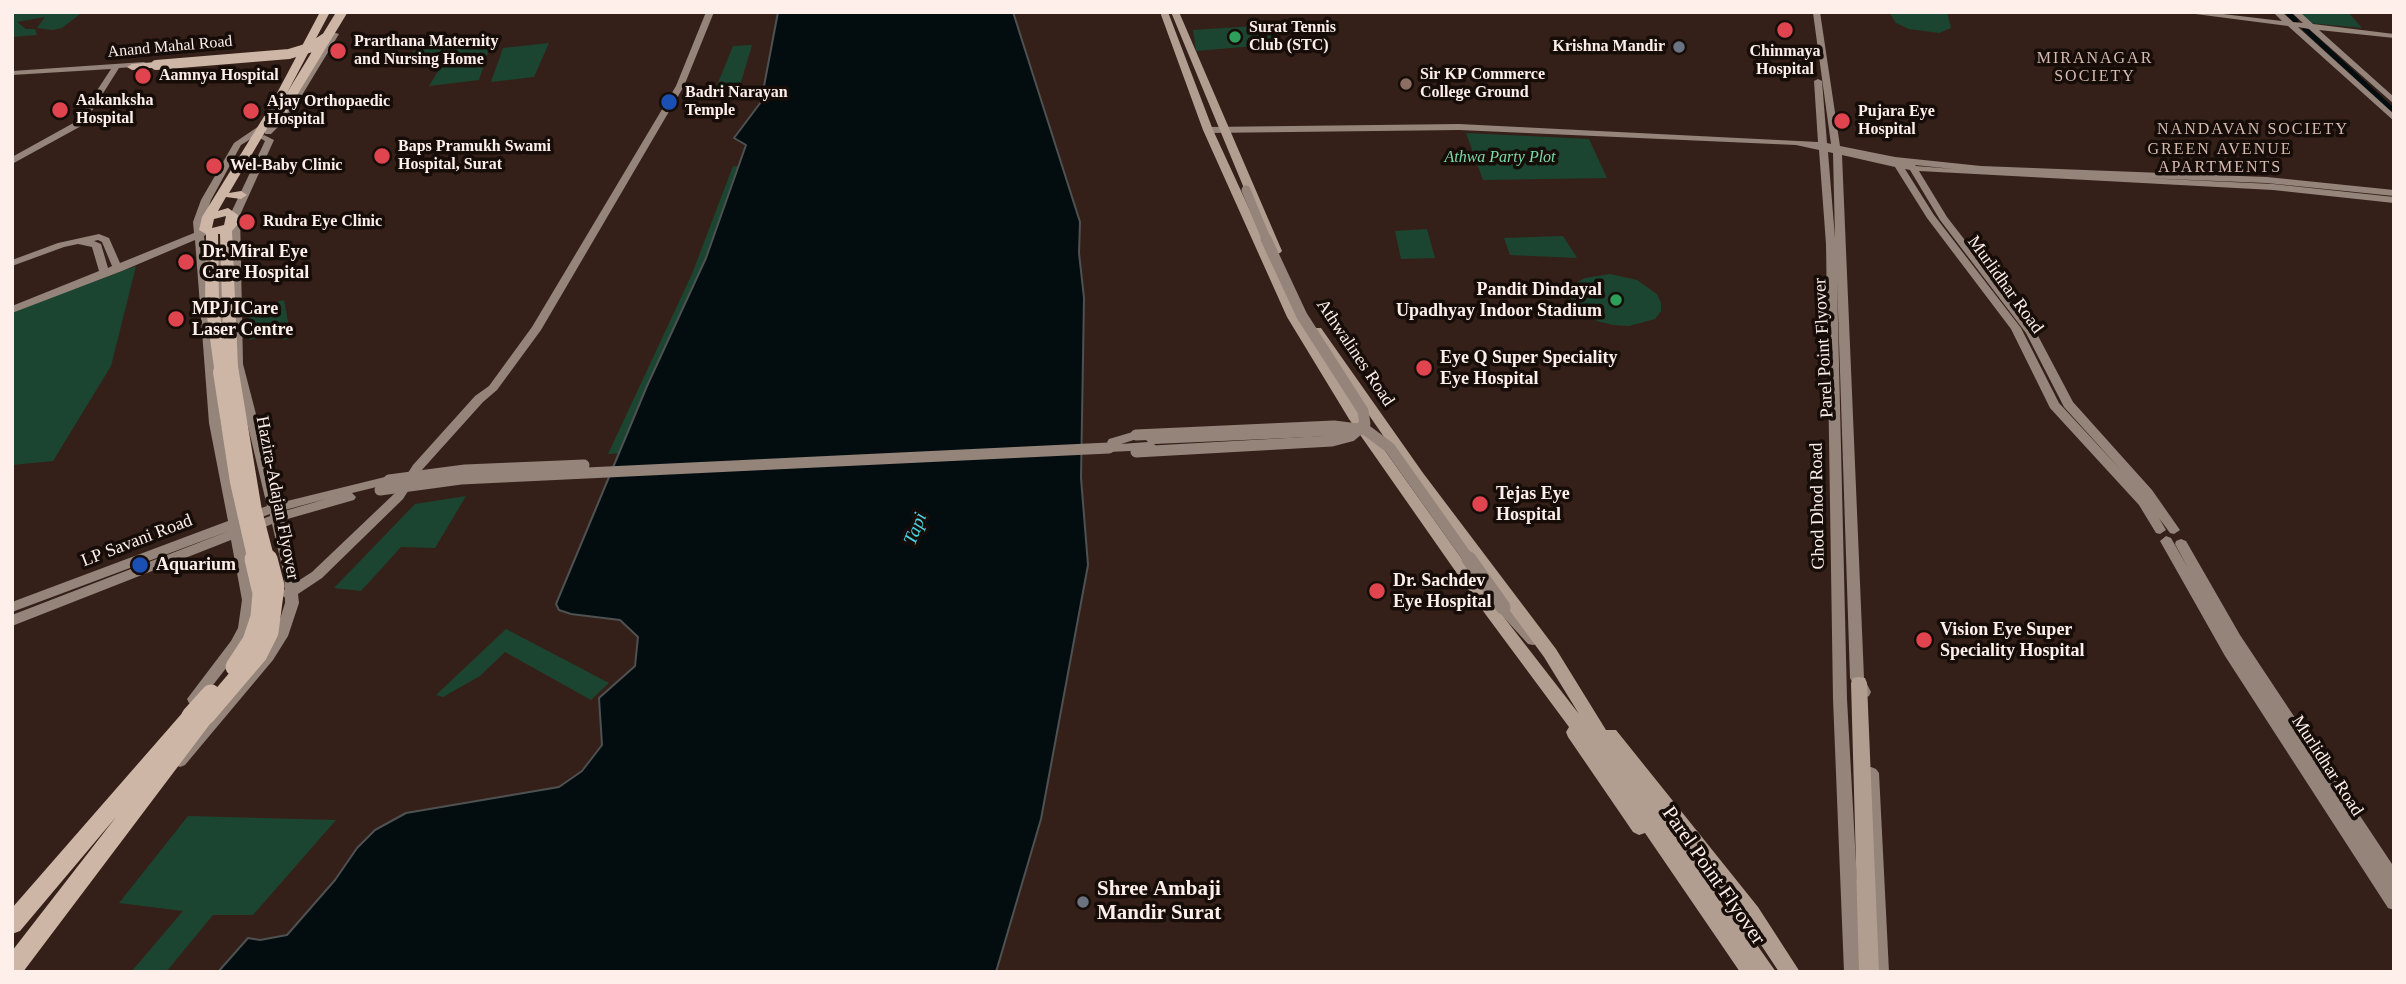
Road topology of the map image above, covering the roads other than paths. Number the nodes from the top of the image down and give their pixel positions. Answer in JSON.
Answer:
{"nodes":[{"id":1,"x":325,"y":12,"type":"edge"},
{"id":2,"x":335,"y":12,"type":"edge"},
{"id":3,"x":342,"y":12,"type":"edge"},
{"id":4,"x":347,"y":12,"type":"edge"},
{"id":5,"x":1164,"y":12,"type":"edge"},
{"id":6,"x":1175,"y":12,"type":"edge"},
{"id":7,"x":2184,"y":12,"type":"edge"},
{"id":8,"x":2205,"y":12,"type":"edge"},
{"id":9,"x":2277,"y":12,"type":"edge"},
{"id":10,"x":2295,"y":12,"type":"edge"},
{"id":11,"x":1813,"y":13,"type":"edge"},
{"id":12,"x":706,"y":16,"type":"edge"},
{"id":13,"x":2287,"y":23,"type":"junction"},
{"id":14,"x":2310,"y":26,"type":"junction"},
{"id":15,"x":2394,"y":35,"type":"edge"},
{"id":16,"x":326,"y":39,"type":"junction"},
{"id":17,"x":307,"y":49,"type":"junction"},
{"id":18,"x":323,"y":55,"type":"junction"},
{"id":19,"x":132,"y":67,"type":"junction"},
{"id":20,"x":109,"y":69,"type":"junction"},
{"id":21,"x":12,"y":75,"type":"edge"},
{"id":22,"x":2394,"y":102,"type":"edge"},
{"id":23,"x":2394,"y":119,"type":"edge"},
{"id":24,"x":1207,"y":127,"type":"junction"},
{"id":25,"x":1223,"y":127,"type":"junction"},
{"id":26,"x":265,"y":132,"type":"junction"},
{"id":27,"x":1830,"y":149,"type":"junction"},
{"id":28,"x":12,"y":158,"type":"edge"},
{"id":29,"x":1903,"y":163,"type":"junction"},
{"id":30,"x":1245,"y":184,"type":"junction"},
{"id":31,"x":2394,"y":193,"type":"edge"},
{"id":32,"x":236,"y":195,"type":"junction"},
{"id":33,"x":2394,"y":200,"type":"edge"},
{"id":34,"x":228,"y":212,"type":"junction"},
{"id":35,"x":210,"y":230,"type":"junction"},
{"id":36,"x":47,"y":251,"type":"junction"},
{"id":37,"x":12,"y":263,"type":"edge"},
{"id":38,"x":117,"y":268,"type":"junction"},
{"id":39,"x":104,"y":273,"type":"junction"},
{"id":40,"x":12,"y":308,"type":"edge"},
{"id":41,"x":1340,"y":366,"type":"junction"},
{"id":42,"x":225,"y":369,"type":"junction"},
{"id":43,"x":1325,"y":369,"type":"junction"},
{"id":44,"x":1354,"y":415,"type":"junction"},
{"id":45,"x":1110,"y":445,"type":"junction"},
{"id":46,"x":1384,"y":458,"type":"junction"},
{"id":47,"x":271,"y":494,"type":"junction"},
{"id":48,"x":308,"y":504,"type":"junction"},
{"id":49,"x":275,"y":513,"type":"junction"},
{"id":50,"x":235,"y":527,"type":"junction"},
{"id":51,"x":281,"y":534,"type":"junction"},
{"id":52,"x":2170,"y":536,"type":"junction"},
{"id":53,"x":203,"y":540,"type":"junction"},
{"id":54,"x":293,"y":592,"type":"junction"},
{"id":55,"x":12,"y":607,"type":"edge"},
{"id":56,"x":249,"y":609,"type":"junction"},
{"id":57,"x":12,"y":621,"type":"edge"},
{"id":58,"x":1552,"y":656,"type":"junction"},
{"id":59,"x":1538,"y":670,"type":"joint"},
{"id":60,"x":1566,"y":680,"type":"junction"},
{"id":61,"x":1858,"y":687,"type":"junction"},
{"id":62,"x":1559,"y":698,"type":"junction"},
{"id":63,"x":1607,"y":756,"type":"junction"},
{"id":64,"x":161,"y":759,"type":"junction"},
{"id":65,"x":114,"y":830,"type":"junction"},
{"id":66,"x":2394,"y":881,"type":"edge"},
{"id":67,"x":2394,"y":903,"type":"edge"},
{"id":68,"x":12,"y":912,"type":"edge"},
{"id":69,"x":12,"y":924,"type":"edge"},
{"id":70,"x":12,"y":952,"type":"edge"},
{"id":71,"x":12,"y":969,"type":"edge"},
{"id":72,"x":1741,"y":972,"type":"edge"},
{"id":73,"x":1752,"y":972,"type":"edge"},
{"id":74,"x":1766,"y":972,"type":"edge"},
{"id":75,"x":1790,"y":972,"type":"edge"},
{"id":76,"x":1853,"y":972,"type":"edge"},
{"id":77,"x":1869,"y":972,"type":"edge"},
{"id":78,"x":1880,"y":972,"type":"edge"}],
"edges":[{"from":1,"to":17,"type":"highway"},
{"from":2,"to":16,"type":"highway"},
{"from":3,"to":16,"type":"highway","bridge":true},
{"from":4,"to":16,"type":"street"},
{"from":5,"to":24,"type":"main road","name":"Athwalines Road"},
{"from":6,"to":25,"type":"main road","name":"Athwalines Road"},
{"from":7,"to":13,"type":"street"},
{"from":8,"to":13,"type":"street"},
{"from":9,"to":13,"type":"street"},
{"from":10,"to":14,"type":"street"},
{"from":11,"to":27,"type":"street","name":"Parel Point Flyover"},
{"from":11,"to":27,"type":"street","name":"Ghod Dhod Road"},
{"from":12,"to":54,"type":"street"},
{"from":13,"to":14,"type":"street"},
{"from":13,"to":23,"type":"street"},
{"from":14,"to":15,"type":"street"},
{"from":14,"to":22,"type":"street"},
{"from":16,"to":17,"type":"highway"},
{"from":16,"to":18,"type":"street"},
{"from":16,"to":19,"type":"highway","bridge":true},
{"from":16,"to":26,"type":"highway","bridge":true},
{"from":17,"to":18,"type":"street","name":"Anand Mahal Road"},
{"from":17,"to":19,"type":"street","name":"Anand Mahal Road"},
{"from":17,"to":21,"type":"street","name":"Anand Mahal Road"},
{"from":17,"to":26,"type":"highway"},
{"from":18,"to":26,"type":"street"},
{"from":19,"to":20,"type":"street","name":"Anand Mahal Road"},
{"from":20,"to":21,"type":"street","name":"Anand Mahal Road"},
{"from":20,"to":28,"type":"street"},
{"from":24,"to":25,"type":"main road"},
{"from":24,"to":43,"type":"main road","name":"Athwalines Road"},
{"from":25,"to":27,"type":"street"},
{"from":25,"to":30,"type":"main road","name":"Athwalines Road"},
{"from":26,"to":32,"type":"highway"},
{"from":26,"to":35,"type":"highway"},
{"from":26,"to":35,"type":"street"},
{"from":27,"to":29,"type":"street"},
{"from":27,"to":61,"type":"street","name":"Parel Point Flyover"},
{"from":27,"to":76,"type":"street","name":"Ghod Dhod Road"},
{"from":29,"to":31,"type":"street"},
{"from":29,"to":33,"type":"street"},
{"from":29,"to":52,"type":"street","name":"Murlidhar Road"},
{"from":30,"to":41,"type":"main road","name":"Athwalines Road"},
{"from":30,"to":45,"type":"street","bridge":true},
{"from":32,"to":34,"type":"highway"},
{"from":32,"to":47,"type":"street"},
{"from":34,"to":35,"type":"highway"},
{"from":34,"to":35,"type":"highway"},
{"from":35,"to":38,"type":"street"},
{"from":35,"to":42,"type":"highway","name":"Hazira-Adajan Flyover"},
{"from":35,"to":42,"type":"highway","name":"Hazira-Adajan Flyover"},
{"from":35,"to":50,"type":"street"},
{"from":36,"to":37,"type":"street"},
{"from":36,"to":38,"type":"street"},
{"from":36,"to":39,"type":"street"},
{"from":38,"to":39,"type":"street"},
{"from":39,"to":40,"type":"street"},
{"from":41,"to":43,"type":"main road"},
{"from":41,"to":58,"type":"main road","name":"Athwalines Road"},
{"from":42,"to":64,"type":"highway","name":"Hazira-Adajan Flyover","bridge":true},
{"from":43,"to":44,"type":"main road","name":"Athwalines Road"},
{"from":44,"to":45,"type":"street"},
{"from":44,"to":46,"type":"main road","name":"Athwalines Road"},
{"from":45,"to":46,"type":"street"},
{"from":45,"to":48,"type":"street","name":"LP Savani Road","bridge":true},
{"from":45,"to":58,"type":"street","bridge":true},
{"from":46,"to":59,"type":"main road","name":"Athwalines Road"},
{"from":47,"to":48,"type":"street"},
{"from":47,"to":49,"type":"street"},
{"from":48,"to":49,"type":"street","name":"LP Savani Road"},
{"from":48,"to":51,"type":"street"},
{"from":49,"to":50,"type":"street","name":"LP Savani Road"},
{"from":49,"to":51,"type":"street"},
{"from":50,"to":53,"type":"street","name":"LP Savani Road"},
{"from":50,"to":53,"type":"street"},
{"from":50,"to":56,"type":"street"},
{"from":51,"to":54,"type":"street"},
{"from":52,"to":66,"type":"street","name":"Murlidhar Road"},
{"from":52,"to":67,"type":"street","name":"Murlidhar Road"},
{"from":53,"to":55,"type":"street","name":"LP Savani Road"},
{"from":53,"to":57,"type":"street","name":"LP Savani Road"},
{"from":54,"to":56,"type":"street"},
{"from":54,"to":65,"type":"street"},
{"from":56,"to":68,"type":"street"},
{"from":58,"to":60,"type":"main road","name":"Athwalines Road"},
{"from":59,"to":62,"type":"main road","name":"Parel Point Flyover"},
{"from":60,"to":63,"type":"main road","name":"Parel Point Flyover"},
{"from":60,"to":75,"type":"main road"},
{"from":61,"to":77,"type":"main road"},
{"from":61,"to":78,"type":"street"},
{"from":62,"to":63,"type":"main road","name":"Parel Point Flyover"},
{"from":62,"to":72,"type":"main road"},
{"from":63,"to":73,"type":"main road","name":"Parel Point Flyover"},
{"from":63,"to":74,"type":"main road","name":"Parel Point Flyover"},
{"from":64,"to":65,"type":"highway"},
{"from":64,"to":69,"type":"highway"},
{"from":65,"to":70,"type":"street"},
{"from":65,"to":71,"type":"highway"}]}
